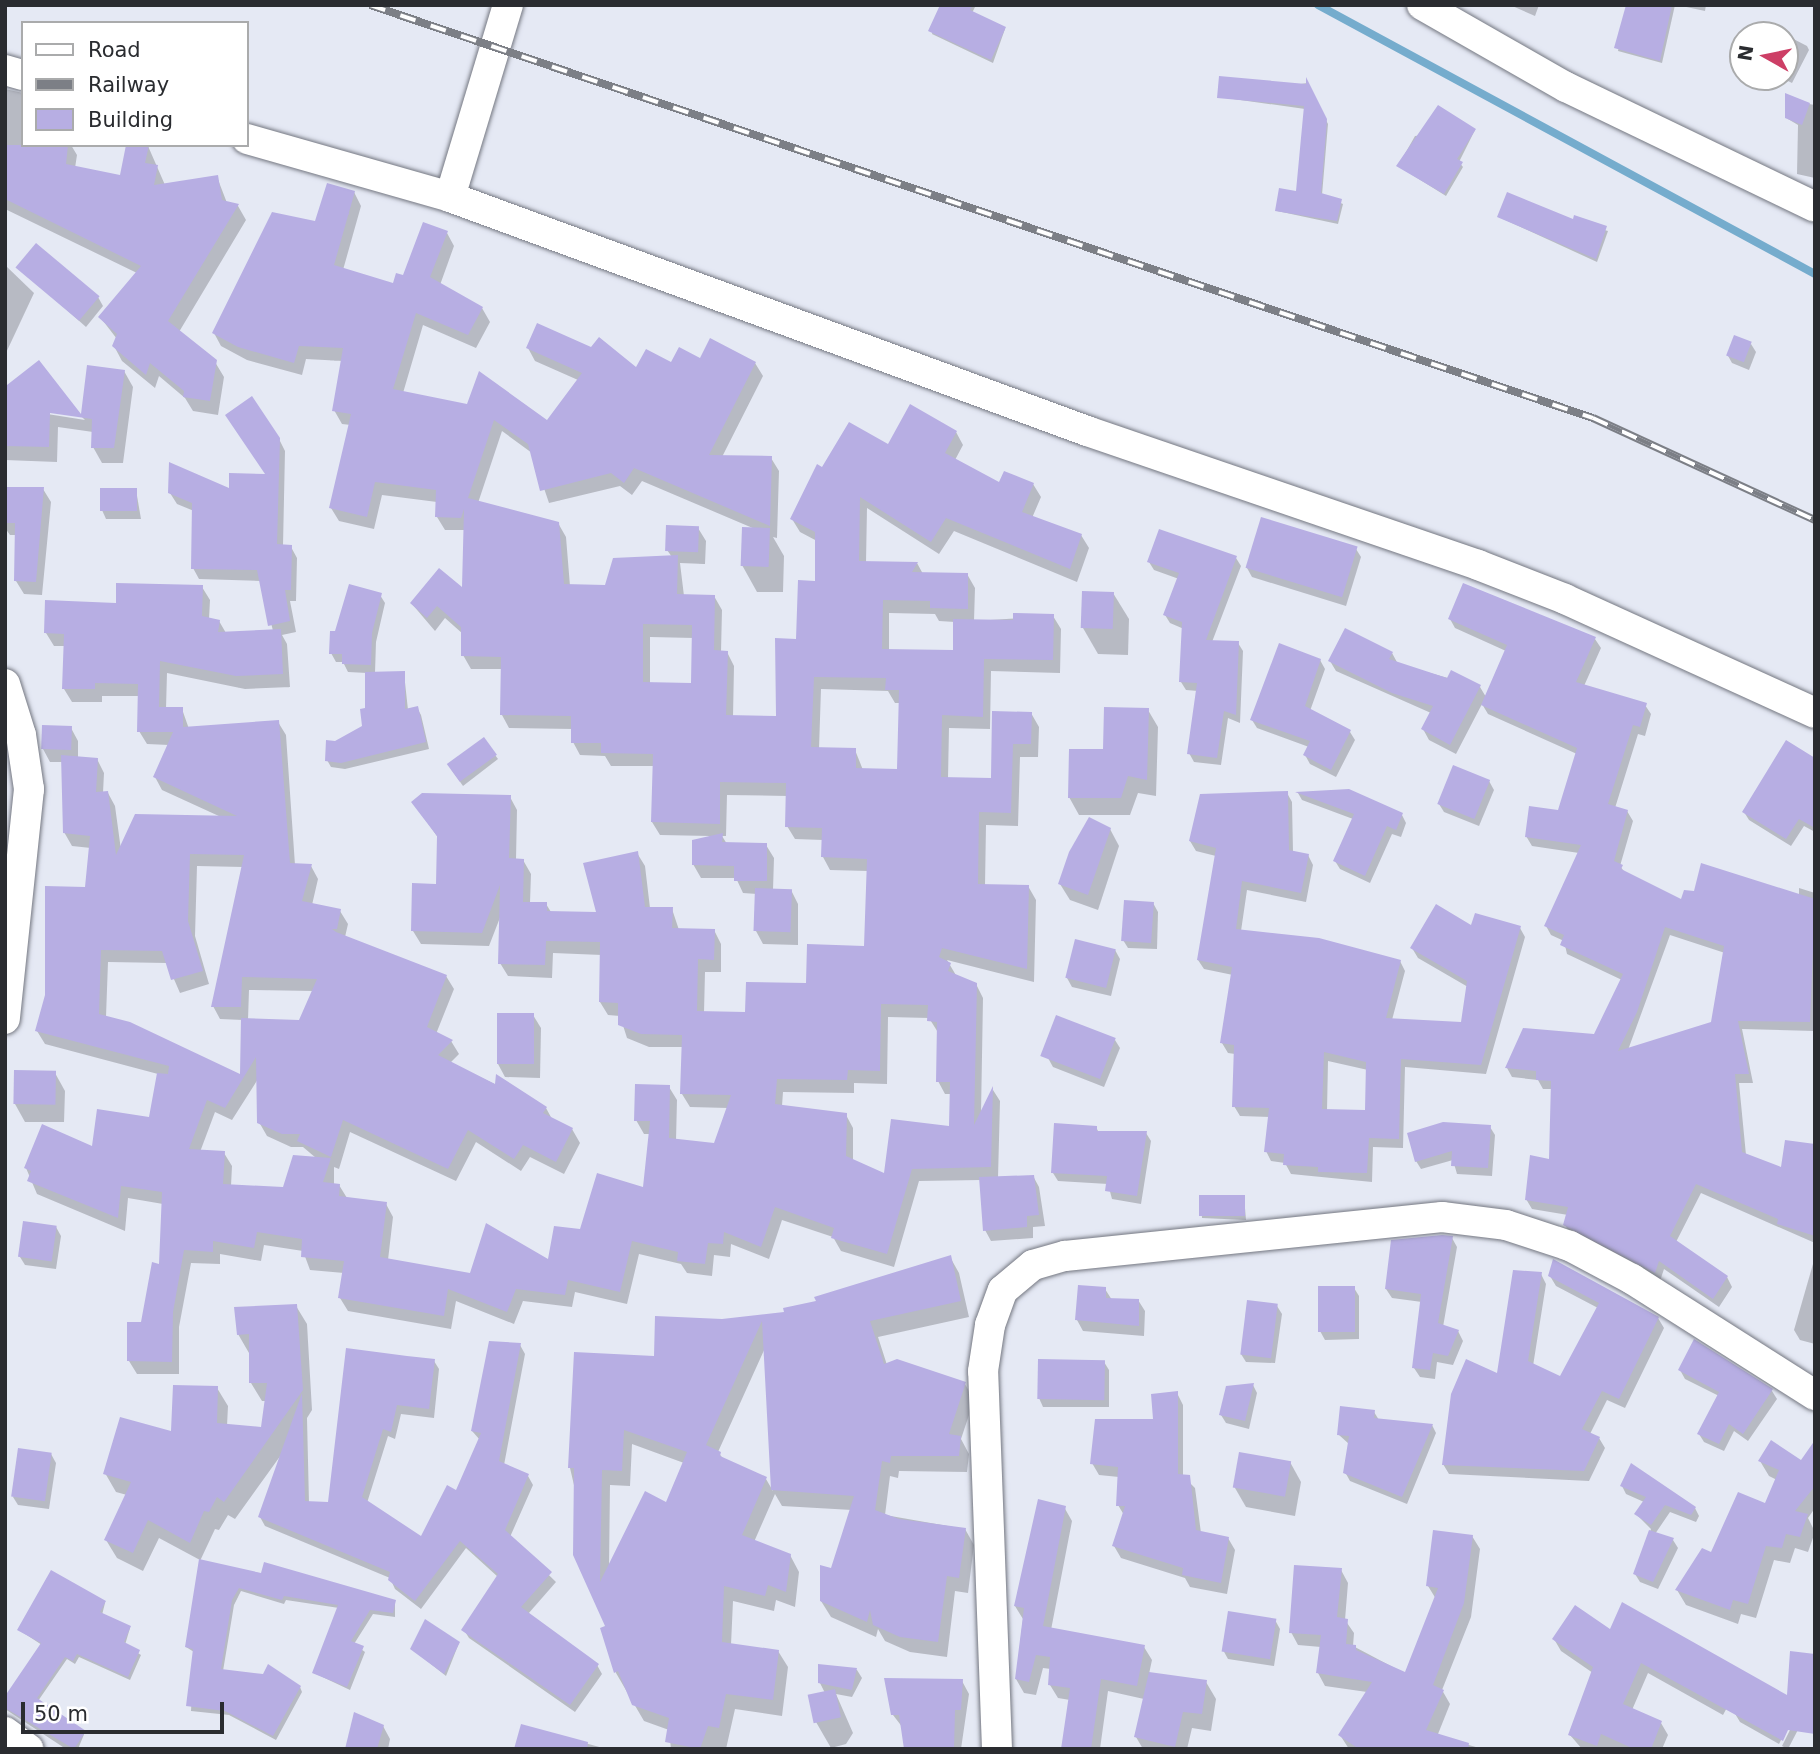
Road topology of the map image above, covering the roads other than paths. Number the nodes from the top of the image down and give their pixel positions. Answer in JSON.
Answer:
{"nodes":[{"id":1,"x":508,"y":5,"type":"edge"},
{"id":2,"x":1422,"y":5,"type":"edge"},
{"id":3,"x":248,"y":139,"type":"edge"},
{"id":4,"x":450,"y":197,"type":"junction"},
{"id":5,"x":1815,"y":207,"type":"edge"},
{"id":6,"x":5,"y":684,"type":"edge"},
{"id":7,"x":1815,"y":713,"type":"edge"},
{"id":8,"x":5,"y":1019,"type":"edge"},
{"id":9,"x":1815,"y":1395,"type":"edge"},
{"id":10,"x":5,"y":1732,"type":"edge"},
{"id":11,"x":27,"y":1749,"type":"edge"},
{"id":12,"x":997,"y":1749,"type":"edge"}],
"edges":[{"from":1,"to":4,"type":"street"},
{"from":2,"to":5,"type":"street"},
{"from":3,"to":4,"type":"street"},
{"from":4,"to":7,"type":"street"},
{"from":6,"to":8,"type":"street"},
{"from":9,"to":12,"type":"street"},
{"from":10,"to":11,"type":"street"}]}
